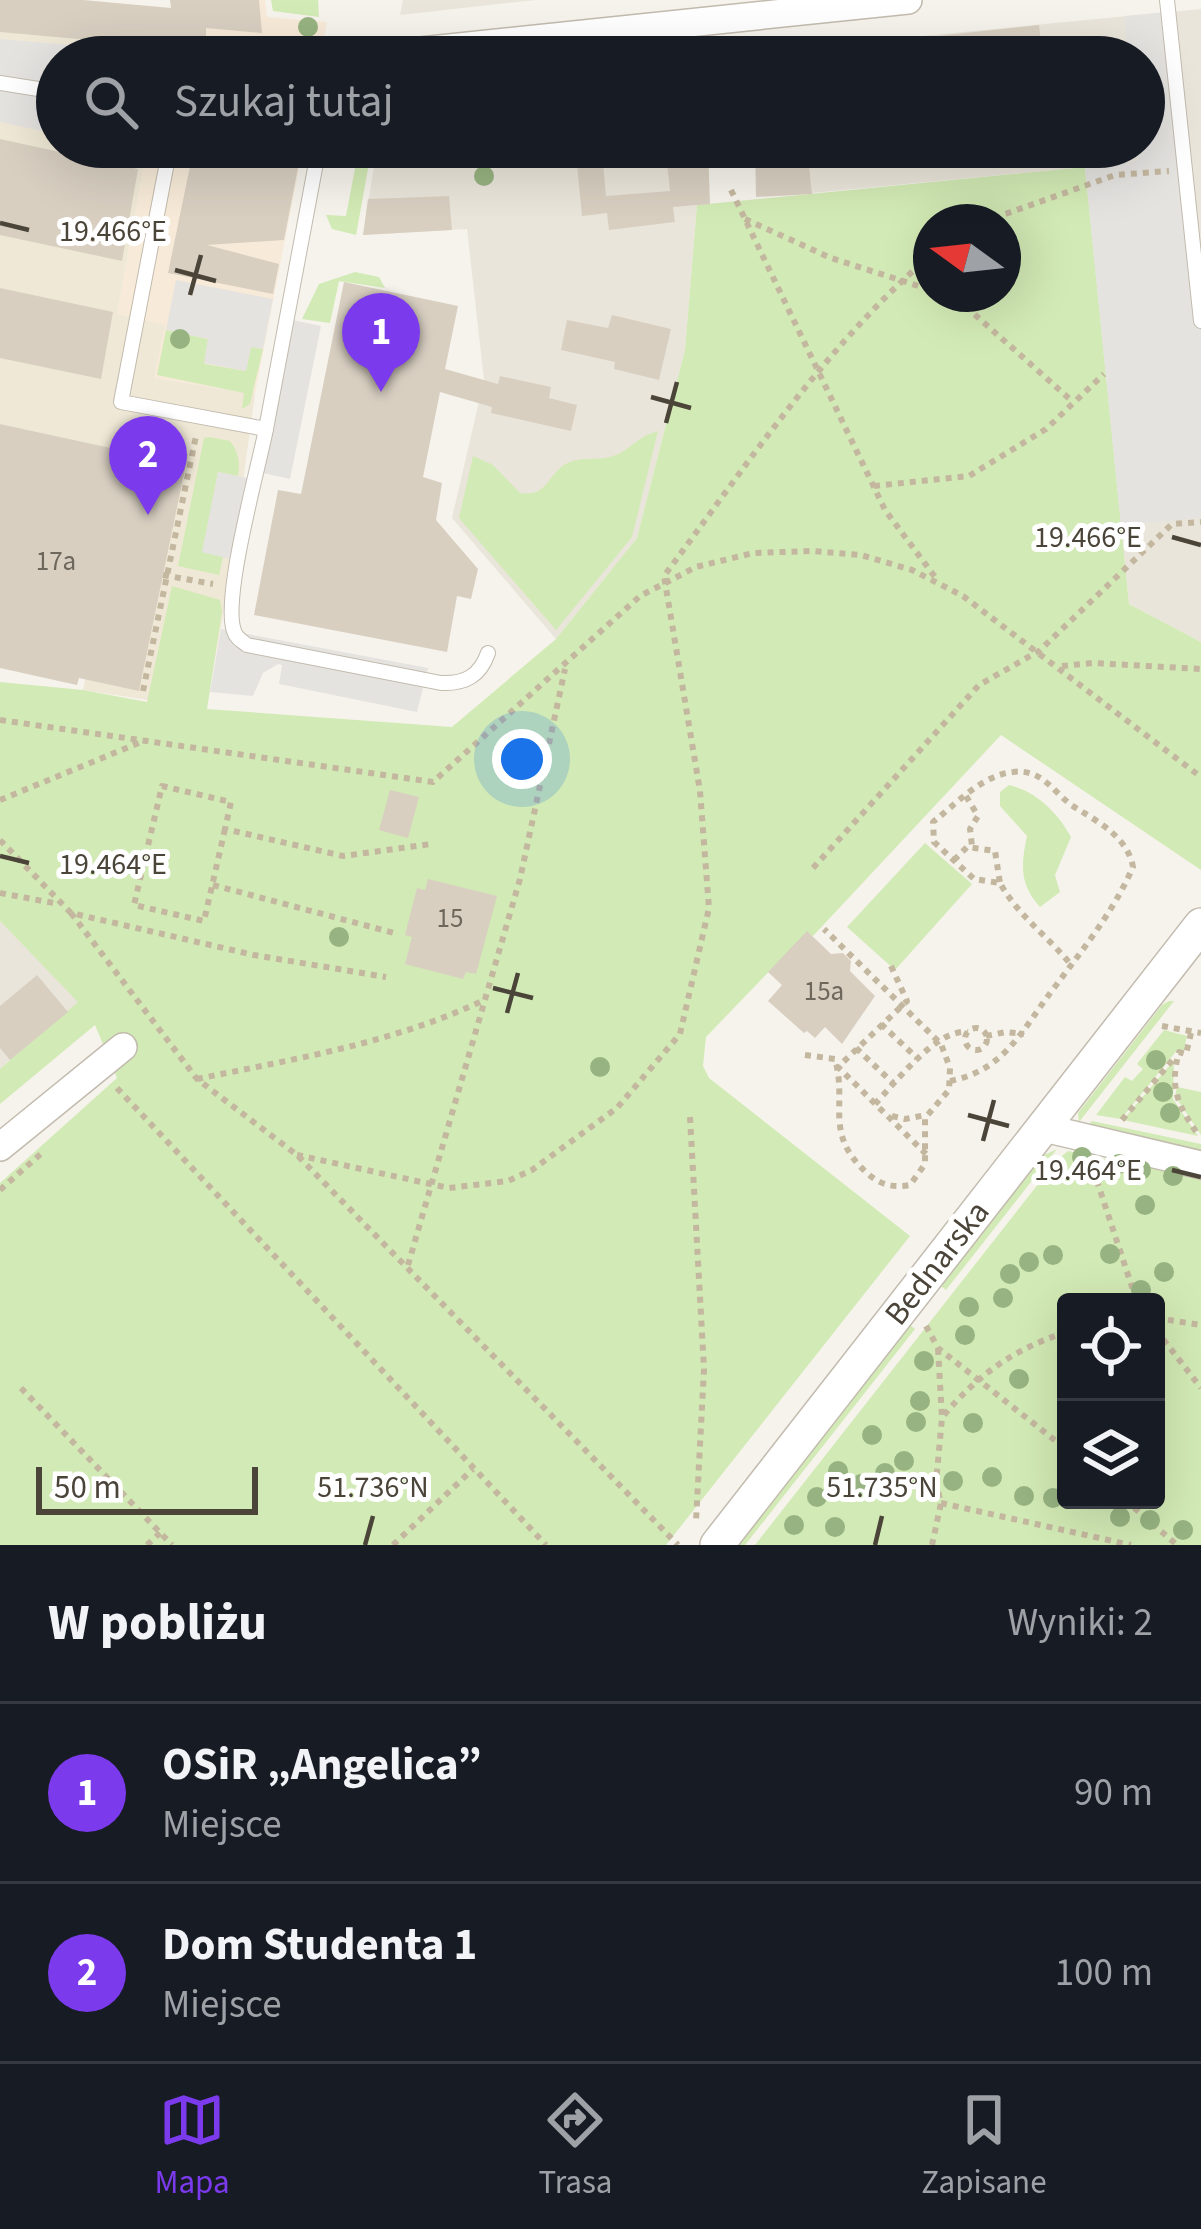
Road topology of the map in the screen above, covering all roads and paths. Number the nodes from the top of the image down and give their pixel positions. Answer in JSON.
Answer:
{"nodes":[{"id":1,"x":908,"y":0,"type":"edge"},
{"id":2,"x":1167,"y":0,"type":"edge"},
{"id":3,"x":659,"y":12,"type":"edge"},
{"id":4,"x":511,"y":36,"type":"edge"},
{"id":5,"x":0,"y":83,"type":"edge"},
{"id":6,"x":36,"y":89,"type":"edge"},
{"id":7,"x":166,"y":168,"type":"edge"},
{"id":8,"x":316,"y":168,"type":"edge"},
{"id":9,"x":1185,"y":169,"type":"junction"},
{"id":10,"x":731,"y":190,"type":"dead end"},
{"id":11,"x":1021,"y":208,"type":"edge"},
{"id":12,"x":745,"y":219,"type":"junction"},
{"id":13,"x":913,"y":271,"type":"edge"},
{"id":14,"x":900,"y":282,"type":"junction"},
{"id":15,"x":913,"y":285,"type":"edge"},
{"id":16,"x":972,"y":312,"type":"edge"},
{"id":17,"x":1201,"y":321,"type":"edge"},
{"id":18,"x":818,"y":372,"type":"junction"},
{"id":19,"x":1104,"y":374,"type":"dead end"},
{"id":20,"x":1072,"y":401,"type":"junction"},
{"id":21,"x":200,"y":417,"type":"junction"},
{"id":22,"x":266,"y":429,"type":"junction"},
{"id":23,"x":874,"y":486,"type":"junction"},
{"id":24,"x":1201,"y":522,"type":"edge"},
{"id":25,"x":165,"y":575,"type":"junction"},
{"id":26,"x":665,"y":583,"type":"junction"},
{"id":27,"x":940,"y":584,"type":"junction"},
{"id":28,"x":234,"y":588,"type":"junction"},
{"id":29,"x":1039,"y":651,"type":"junction"},
{"id":30,"x":488,"y":653,"type":"dead end"},
{"id":31,"x":566,"y":666,"type":"junction"},
{"id":32,"x":1058,"y":666,"type":"junction"},
{"id":33,"x":1201,"y":669,"type":"edge"},
{"id":34,"x":143,"y":691,"type":"dead end"},
{"id":35,"x":0,"y":720,"type":"edge"},
{"id":36,"x":146,"y":740,"type":"junction"},
{"id":37,"x":1201,"y":777,"type":"edge"},
{"id":38,"x":966,"y":796,"type":"junction"},
{"id":39,"x":0,"y":800,"type":"edge"},
{"id":40,"x":225,"y":829,"type":"junction"},
{"id":41,"x":0,"y":840,"type":"edge"},
{"id":42,"x":431,"y":844,"type":"dead end"},
{"id":43,"x":972,"y":846,"type":"junction"},
{"id":44,"x":954,"y":860,"type":"junction"},
{"id":45,"x":813,"y":868,"type":"dead end"},
{"id":46,"x":1000,"y":883,"type":"junction"},
{"id":47,"x":213,"y":885,"type":"junction"},
{"id":48,"x":0,"y":893,"type":"edge"},
{"id":49,"x":63,"y":905,"type":"junction"},
{"id":50,"x":71,"y":913,"type":"junction"},
{"id":51,"x":1201,"y":925,"type":"edge"},
{"id":52,"x":824,"y":928,"type":"dead end"},
{"id":53,"x":398,"y":934,"type":"dead end"},
{"id":54,"x":891,"y":966,"type":"dead end"},
{"id":55,"x":1072,"y":966,"type":"junction"},
{"id":56,"x":386,"y":977,"type":"dead end"},
{"id":57,"x":488,"y":999,"type":"junction"},
{"id":58,"x":902,"y":1008,"type":"junction"},
{"id":59,"x":881,"y":1024,"type":"junction"},
{"id":60,"x":1159,"y":1025,"type":"dead end"},
{"id":61,"x":968,"y":1032,"type":"junction"},
{"id":62,"x":1198,"y":1033,"type":"edge"},
{"id":63,"x":1024,"y":1034,"type":"junction"},
{"id":64,"x":986,"y":1036,"type":"junction"},
{"id":65,"x":938,"y":1041,"type":"junction"},
{"id":66,"x":123,"y":1047,"type":"dead end"},
{"id":67,"x":856,"y":1048,"type":"junction"},
{"id":68,"x":1179,"y":1052,"type":"junction"},
{"id":69,"x":805,"y":1055,"type":"dead end"},
{"id":70,"x":919,"y":1060,"type":"junction"},
{"id":71,"x":838,"y":1067,"type":"junction"},
{"id":72,"x":197,"y":1079,"type":"junction"},
{"id":73,"x":950,"y":1081,"type":"junction"},
{"id":74,"x":894,"y":1084,"type":"junction"},
{"id":75,"x":116,"y":1088,"type":"dead end"},
{"id":76,"x":875,"y":1104,"type":"junction"},
{"id":77,"x":884,"y":1112,"type":"junction"},
{"id":78,"x":928,"y":1114,"type":"junction"},
{"id":79,"x":690,"y":1117,"type":"dead end"},
{"id":80,"x":1119,"y":1123,"type":"dead end"},
{"id":81,"x":1044,"y":1128,"type":"junction"},
{"id":82,"x":1201,"y":1139,"type":"edge"},
{"id":83,"x":1091,"y":1142,"type":"junction"},
{"id":84,"x":50,"y":1146,"type":"dead end"},
{"id":85,"x":0,"y":1147,"type":"edge"},
{"id":86,"x":926,"y":1154,"type":"junction"},
{"id":87,"x":297,"y":1155,"type":"junction"},
{"id":88,"x":1201,"y":1165,"type":"edge"},
{"id":89,"x":431,"y":1185,"type":"junction"},
{"id":90,"x":0,"y":1190,"type":"edge"},
{"id":91,"x":407,"y":1268,"type":"junction"},
{"id":92,"x":1134,"y":1293,"type":"edge"},
{"id":93,"x":1165,"y":1319,"type":"edge"},
{"id":94,"x":925,"y":1322,"type":"dead end"},
{"id":95,"x":1201,"y":1325,"type":"edge"},
{"id":96,"x":1057,"y":1336,"type":"edge"},
{"id":97,"x":1165,"y":1342,"type":"edge"},
{"id":98,"x":938,"y":1348,"type":"junction"},
{"id":99,"x":976,"y":1378,"type":"junction"},
{"id":100,"x":21,"y":1388,"type":"dead end"},
{"id":101,"x":1201,"y":1388,"type":"edge"},
{"id":102,"x":942,"y":1418,"type":"junction"},
{"id":103,"x":1057,"y":1442,"type":"edge"},
{"id":104,"x":474,"y":1468,"type":"junction"},
{"id":105,"x":941,"y":1503,"type":"junction"},
{"id":106,"x":1135,"y":1509,"type":"edge"},
{"id":107,"x":160,"y":1533,"type":"junction"},
{"id":108,"x":706,"y":1535,"type":"edge"},
{"id":109,"x":147,"y":1545,"type":"edge"},
{"id":110,"x":172,"y":1545,"type":"edge"},
{"id":111,"x":393,"y":1545,"type":"edge"},
{"id":112,"x":546,"y":1545,"type":"edge"},
{"id":113,"x":678,"y":1545,"type":"edge"},
{"id":114,"x":932,"y":1545,"type":"edge"},
{"id":115,"x":1131,"y":1545,"type":"edge"},
{"id":116,"x":1177,"y":1545,"type":"edge"}],
"edges":[{"from":1,"to":3,"type":"street"},
{"from":2,"to":9,"type":"lane"},
{"from":3,"to":4,"type":"street"},
{"from":5,"to":6,"type":"lane"},
{"from":7,"to":21,"type":"lane"},
{"from":8,"to":22,"type":"lane"},
{"from":9,"to":11,"type":"path"},
{"from":9,"to":17,"type":"lane"},
{"from":10,"to":12,"type":"path"},
{"from":12,"to":14,"type":"path"},
{"from":12,"to":18,"type":"path"},
{"from":13,"to":14,"type":"path"},
{"from":14,"to":15,"type":"path"},
{"from":14,"to":18,"type":"path"},
{"from":16,"to":20,"type":"path"},
{"from":18,"to":23,"type":"path"},
{"from":18,"to":26,"type":"path"},
{"from":19,"to":20,"type":"path"},
{"from":20,"to":23,"type":"path"},
{"from":21,"to":22,"type":"lane"},
{"from":21,"to":25,"type":"path"},
{"from":22,"to":28,"type":"lane"},
{"from":23,"to":27,"type":"path"},
{"from":24,"to":29,"type":"path"},
{"from":25,"to":28,"type":"path"},
{"from":25,"to":34,"type":"path"},
{"from":26,"to":27,"type":"path"},
{"from":26,"to":31,"type":"path"},
{"from":26,"to":89,"type":"path"},
{"from":27,"to":29,"type":"path"},
{"from":28,"to":30,"type":"lane"},
{"from":29,"to":32,"type":"path"},
{"from":29,"to":45,"type":"path"},
{"from":31,"to":36,"type":"path"},
{"from":31,"to":57,"type":"path"},
{"from":32,"to":33,"type":"path"},
{"from":32,"to":37,"type":"path"},
{"from":35,"to":36,"type":"path"},
{"from":36,"to":39,"type":"path"},
{"from":38,"to":43,"type":"path"},
{"from":38,"to":44,"type":"path"},
{"from":38,"to":55,"type":"path"},
{"from":40,"to":42,"type":"path"},
{"from":40,"to":47,"type":"path"},
{"from":40,"to":47,"type":"path"},
{"from":41,"to":49,"type":"path"},
{"from":43,"to":44,"type":"path"},
{"from":43,"to":46,"type":"path"},
{"from":44,"to":46,"type":"path"},
{"from":46,"to":55,"type":"path"},
{"from":47,"to":53,"type":"path"},
{"from":48,"to":49,"type":"path"},
{"from":49,"to":50,"type":"path"},
{"from":50,"to":56,"type":"path"},
{"from":50,"to":72,"type":"path"},
{"from":51,"to":81,"type":"street","name":"Bednarska"},
{"from":52,"to":58,"type":"path"},
{"from":54,"to":58,"type":"path"},
{"from":55,"to":63,"type":"path"},
{"from":57,"to":72,"type":"path"},
{"from":57,"to":89,"type":"path"},
{"from":58,"to":59,"type":"path"},
{"from":58,"to":65,"type":"path"},
{"from":59,"to":67,"type":"path"},
{"from":59,"to":70,"type":"path"},
{"from":60,"to":62,"type":"path"},
{"from":61,"to":64,"type":"path"},
{"from":61,"to":64,"type":"path"},
{"from":61,"to":65,"type":"path"},
{"from":62,"to":68,"type":"path"},
{"from":63,"to":64,"type":"path"},
{"from":63,"to":73,"type":"path"},
{"from":65,"to":70,"type":"path"},
{"from":65,"to":73,"type":"path"},
{"from":66,"to":85,"type":"street"},
{"from":67,"to":71,"type":"path"},
{"from":67,"to":74,"type":"path"},
{"from":68,"to":80,"type":"path"},
{"from":68,"to":82,"type":"path"},
{"from":69,"to":71,"type":"path"},
{"from":70,"to":74,"type":"path"},
{"from":71,"to":76,"type":"path"},
{"from":71,"to":86,"type":"path"},
{"from":72,"to":87,"type":"path"},
{"from":73,"to":78,"type":"path"},
{"from":74,"to":76,"type":"path"},
{"from":75,"to":104,"type":"path"},
{"from":76,"to":77,"type":"path"},
{"from":77,"to":78,"type":"path"},
{"from":77,"to":86,"type":"path"},
{"from":78,"to":86,"type":"path"},
{"from":79,"to":108,"type":"path"},
{"from":81,"to":83,"type":"street"},
{"from":81,"to":108,"type":"street","name":"Bednarska"},
{"from":83,"to":88,"type":"street"},
{"from":83,"to":92,"type":"path"},
{"from":84,"to":90,"type":"path"},
{"from":87,"to":89,"type":"path"},
{"from":87,"to":91,"type":"path"},
{"from":89,"to":91,"type":"path"},
{"from":91,"to":113,"type":"path"},
{"from":93,"to":95,"type":"path"},
{"from":94,"to":98,"type":"path"},
{"from":96,"to":99,"type":"path"},
{"from":97,"to":101,"type":"path"},
{"from":98,"to":99,"type":"path"},
{"from":98,"to":102,"type":"path"},
{"from":99,"to":102,"type":"path"},
{"from":99,"to":103,"type":"path"},
{"from":100,"to":107,"type":"path"},
{"from":102,"to":105,"type":"path"},
{"from":104,"to":111,"type":"path"},
{"from":104,"to":112,"type":"path"},
{"from":105,"to":114,"type":"path"},
{"from":105,"to":115,"type":"path"},
{"from":106,"to":116,"type":"path"},
{"from":107,"to":109,"type":"path"},
{"from":107,"to":110,"type":"path"}]}
